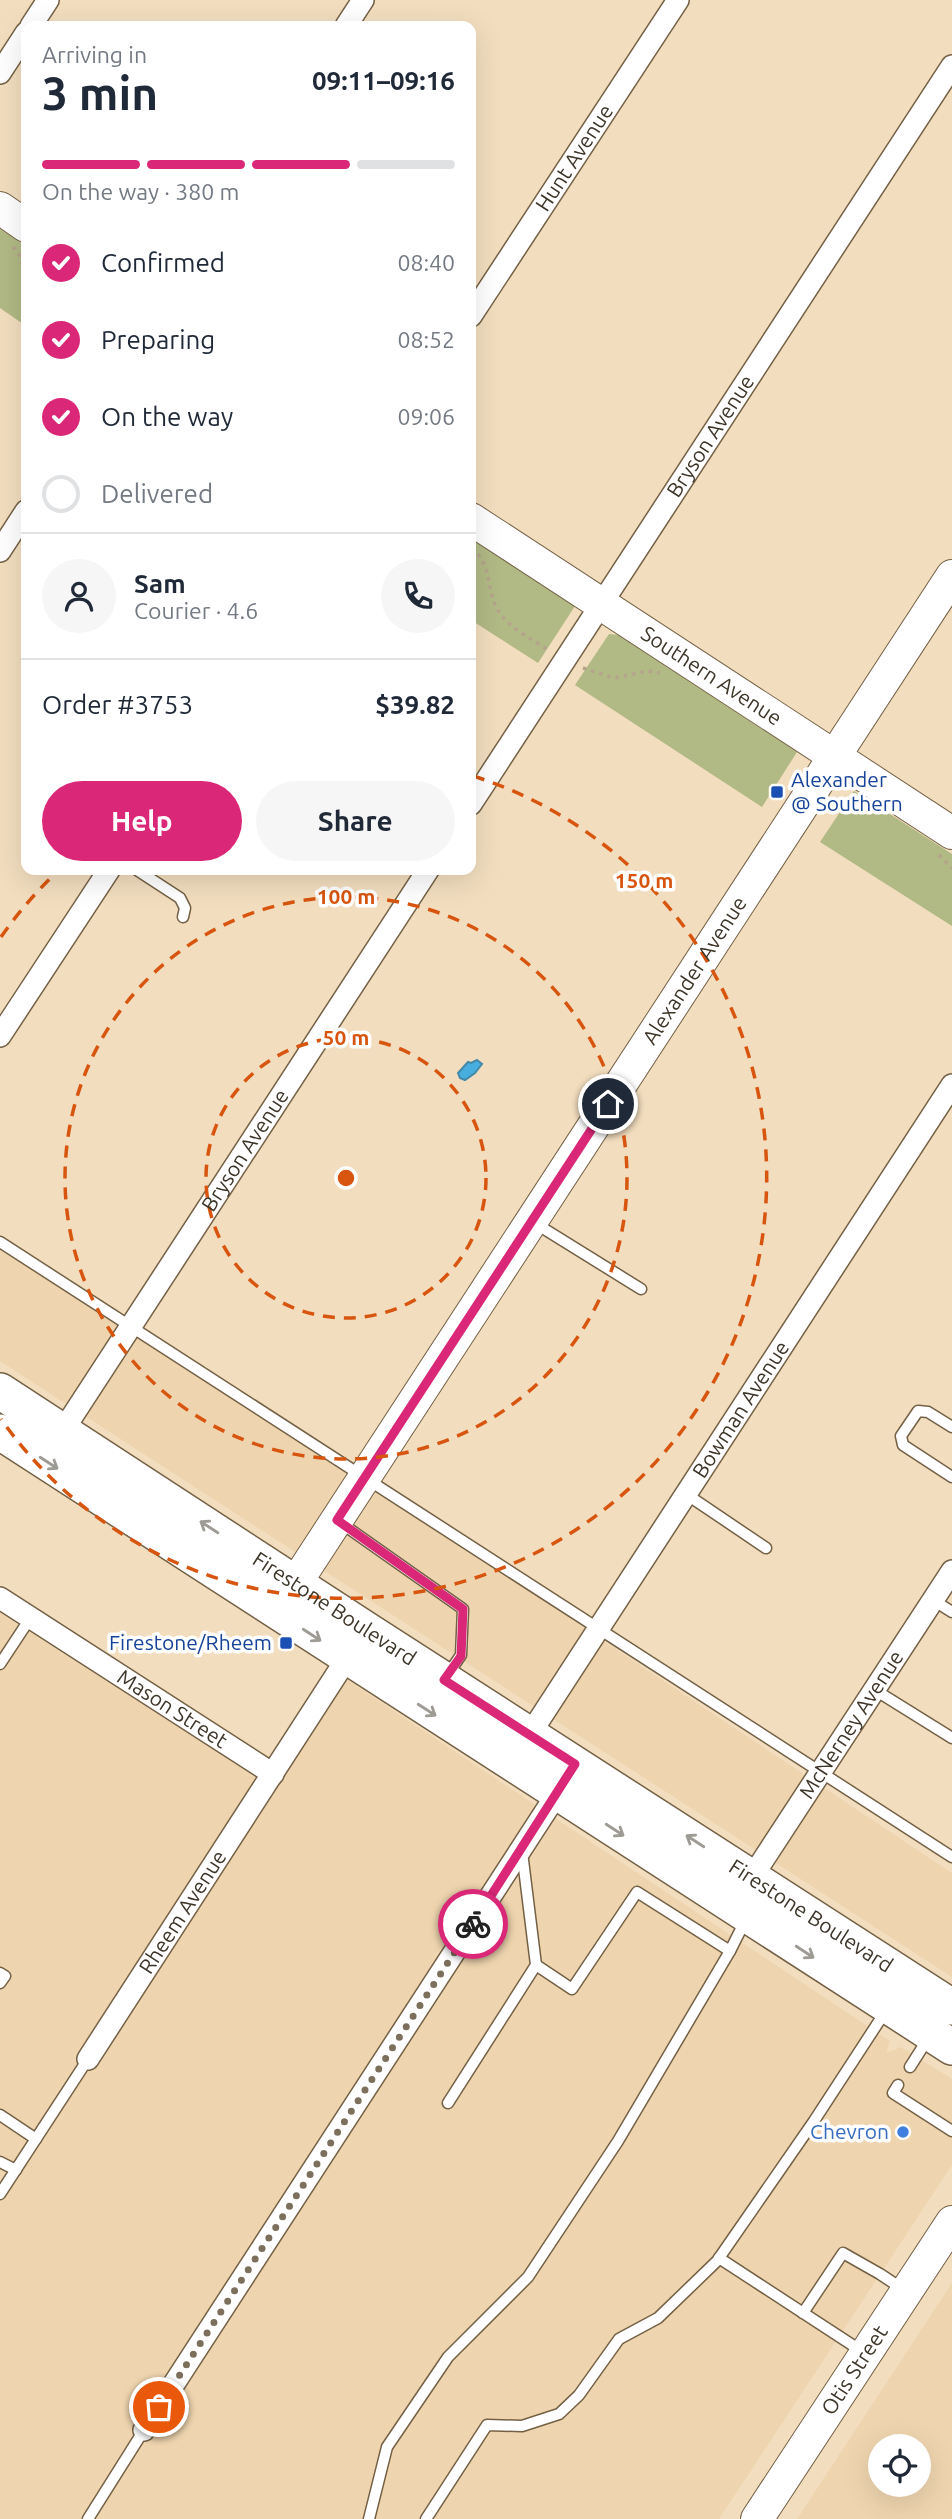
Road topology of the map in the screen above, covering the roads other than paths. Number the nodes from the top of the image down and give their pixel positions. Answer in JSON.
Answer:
{"nodes":[{"id":1,"x":48,"y":0,"type":"edge"},
{"id":2,"x":363,"y":0,"type":"edge"},
{"id":3,"x":678,"y":0,"type":"edge"},
{"id":4,"x":34,"y":21,"type":"edge"},
{"id":5,"x":349,"y":21,"type":"edge"},
{"id":6,"x":21,"y":41,"type":"edge"},
{"id":7,"x":952,"y":66,"type":"edge"},
{"id":8,"x":0,"y":73,"type":"edge"},
{"id":9,"x":0,"y":208,"type":"edge"},
{"id":10,"x":18,"y":235,"type":"edge"},
{"id":11,"x":476,"y":308,"type":"edge"},
{"id":12,"x":21,"y":519,"type":"edge"},
{"id":13,"x":476,"y":522,"type":"edge"},
{"id":14,"x":0,"y":551,"type":"edge"},
{"id":15,"x":952,"y":576,"type":"edge"},
{"id":16,"x":601,"y":604,"type":"junction"},
{"id":17,"x":835,"y":755,"type":"junction"},
{"id":18,"x":476,"y":796,"type":"edge"},
{"id":19,"x":952,"y":833,"type":"edge"},
{"id":20,"x":106,"y":875,"type":"edge"},
{"id":21,"x":145,"y":875,"type":"edge"},
{"id":22,"x":425,"y":875,"type":"edge"},
{"id":23,"x":183,"y":917,"type":"dead end"},
{"id":24,"x":0,"y":1037,"type":"edge"},
{"id":25,"x":952,"y":1086,"type":"edge"},
{"id":26,"x":532,"y":1221,"type":"junction"},
{"id":27,"x":0,"y":1243,"type":"edge"},
{"id":28,"x":640,"y":1289,"type":"dead end"},
{"id":29,"x":130,"y":1326,"type":"junction"},
{"id":30,"x":0,"y":1391,"type":"edge"},
{"id":31,"x":952,"y":1427,"type":"edge"},
{"id":32,"x":0,"y":1432,"type":"edge"},
{"id":33,"x":62,"y":1432,"type":"junction"},
{"id":34,"x":952,"y":1477,"type":"edge"},
{"id":35,"x":365,"y":1478,"type":"junction"},
{"id":36,"x":686,"y":1494,"type":"junction"},
{"id":37,"x":337,"y":1520,"type":"junction"},
{"id":38,"x":766,"y":1548,"type":"dead end"},
{"id":39,"x":952,"y":1571,"type":"edge"},
{"id":40,"x":296,"y":1583,"type":"junction"},
{"id":41,"x":0,"y":1598,"type":"edge"},
{"id":42,"x":933,"y":1600,"type":"junction"},
{"id":43,"x":277,"y":1612,"type":"junction"},
{"id":44,"x":952,"y":1612,"type":"edge"},
{"id":45,"x":31,"y":1617,"type":"junction"},
{"id":46,"x":598,"y":1629,"type":"junction"},
{"id":47,"x":356,"y":1644,"type":"junction"},
{"id":48,"x":0,"y":1664,"type":"edge"},
{"id":49,"x":444,"y":1680,"type":"junction"},
{"id":50,"x":875,"y":1690,"type":"junction"},
{"id":51,"x":530,"y":1734,"type":"junction"},
{"id":52,"x":952,"y":1738,"type":"edge"},
{"id":53,"x":820,"y":1772,"type":"junction"},
{"id":54,"x":273,"y":1774,"type":"junction"},
{"id":55,"x":566,"y":1779,"type":"junction"},
{"id":56,"x":522,"y":1848,"type":"junction"},
{"id":57,"x":952,"y":1857,"type":"edge"},
{"id":58,"x":756,"y":1896,"type":"junction"},
{"id":59,"x":730,"y":1951,"type":"junction"},
{"id":60,"x":536,"y":1965,"type":"junction"},
{"id":61,"x":0,"y":1973,"type":"edge"},
{"id":62,"x":0,"y":1983,"type":"edge"},
{"id":63,"x":889,"y":2007,"type":"junction"},
{"id":64,"x":945,"y":2029,"type":"edge"},
{"id":65,"x":88,"y":2059,"type":"joint"},
{"id":66,"x":910,"y":2067,"type":"dead end"},
{"id":67,"x":898,"y":2085,"type":"dead end"},
{"id":68,"x":448,"y":2103,"type":"dead end"},
{"id":69,"x":0,"y":2115,"type":"edge"},
{"id":70,"x":952,"y":2131,"type":"edge"},
{"id":71,"x":36,"y":2139,"type":"junction"},
{"id":72,"x":0,"y":2162,"type":"edge"},
{"id":73,"x":16,"y":2170,"type":"junction"},
{"id":74,"x":0,"y":2194,"type":"edge"},
{"id":75,"x":952,"y":2222,"type":"edge"},
{"id":76,"x":719,"y":2258,"type":"junction"},
{"id":77,"x":906,"y":2292,"type":"junction"},
{"id":78,"x":803,"y":2313,"type":"junction"},
{"id":79,"x":865,"y":2354,"type":"junction"},
{"id":80,"x":144,"y":2430,"type":"joint"},
{"id":81,"x":88,"y":2519,"type":"edge"},
{"id":82,"x":369,"y":2519,"type":"edge"},
{"id":83,"x":426,"y":2519,"type":"edge"},
{"id":84,"x":757,"y":2519,"type":"edge"}],
"edges":[{"from":1,"to":4,"type":"street"},
{"from":2,"to":5,"type":"street"},
{"from":3,"to":11,"type":"street","name":"Hunt Avenue"},
{"from":6,"to":8,"type":"street"},
{"from":7,"to":16,"type":"street","name":"Bryson Avenue"},
{"from":9,"to":10,"type":"street"},
{"from":12,"to":14,"type":"street"},
{"from":13,"to":16,"type":"street","name":"Southern Avenue"},
{"from":15,"to":17,"type":"street","name":"Alexander Avenue"},
{"from":16,"to":17,"type":"street","name":"Southern Avenue"},
{"from":16,"to":18,"type":"street","name":"Bryson Avenue"},
{"from":17,"to":19,"type":"street","name":"Southern Avenue"},
{"from":17,"to":26,"type":"street","name":"Alexander Avenue"},
{"from":20,"to":24,"type":"street"},
{"from":21,"to":23,"type":"lane"},
{"from":22,"to":29,"type":"street","name":"Bryson Avenue"},
{"from":25,"to":36,"type":"street","name":"Bowman Avenue"},
{"from":26,"to":28,"type":"lane"},
{"from":26,"to":35,"type":"street","name":"Alexander Avenue"},
{"from":27,"to":29,"type":"lane"},
{"from":29,"to":33,"type":"street","name":"Bryson Avenue"},
{"from":29,"to":35,"type":"lane"},
{"from":30,"to":33,"type":"main road","name":"Firestone Boulevard"},
{"from":31,"to":34,"type":"lane"},
{"from":32,"to":43,"type":"main road","name":"Firestone Boulevard","one_way":true},
{"from":40,"to":33,"type":"main road","name":"Firestone Boulevard","one_way":true},
{"from":35,"to":37,"type":"street","name":"Alexander Avenue"},
{"from":35,"to":46,"type":"lane"},
{"from":36,"to":38,"type":"lane"},
{"from":36,"to":46,"type":"street","name":"Bowman Avenue"},
{"from":37,"to":40,"type":"street","name":"Alexander Avenue"},
{"from":37,"to":49,"type":"lane"},
{"from":39,"to":42,"type":"street","name":"McNerney Avenue"},
{"from":40,"to":43,"type":"street","name":"Alexander Avenue"},
{"from":40,"to":47,"type":"main road","name":"Firestone Boulevard"},
{"from":41,"to":45,"type":"street","name":"Mason Street"},
{"from":42,"to":44,"type":"lane"},
{"from":42,"to":50,"type":"street","name":"McNerney Avenue"},
{"from":43,"to":47,"type":"main road","name":"Firestone Boulevard","one_way":true},
{"from":45,"to":48,"type":"lane"},
{"from":45,"to":54,"type":"street","name":"Mason Street"},
{"from":46,"to":51,"type":"street","name":"Bowman Avenue"},
{"from":46,"to":53,"type":"lane"},
{"from":47,"to":49,"type":"main road","name":"Firestone Boulevard"},
{"from":47,"to":54,"type":"street","name":"Rheem Avenue"},
{"from":47,"to":55,"type":"main road","name":"Firestone Boulevard","one_way":true},
{"from":49,"to":51,"type":"main road","name":"Firestone Boulevard"},
{"from":50,"to":52,"type":"lane"},
{"from":50,"to":53,"type":"street","name":"McNerney Avenue"},
{"from":51,"to":55,"type":"main road","name":"Firestone Boulevard"},
{"from":53,"to":57,"type":"lane"},
{"from":53,"to":58,"type":"street","name":"McNerney Avenue"},
{"from":54,"to":65,"type":"street","name":"Rheem Avenue"},
{"from":55,"to":56,"type":"street"},
{"from":55,"to":58,"type":"main road","name":"Firestone Boulevard"},
{"from":56,"to":60,"type":"lane"},
{"from":56,"to":80,"type":"street"},
{"from":58,"to":59,"type":"lane"},
{"from":58,"to":63,"type":"main road","name":"Firestone Boulevard","one_way":true},
{"from":58,"to":64,"type":"main road","name":"Firestone Boulevard"},
{"from":59,"to":60,"type":"lane"},
{"from":59,"to":82,"type":"lane"},
{"from":60,"to":68,"type":"lane"},
{"from":61,"to":62,"type":"lane"},
{"from":63,"to":64,"type":"main road","name":"Firestone Boulevard"},
{"from":63,"to":76,"type":"lane"},
{"from":64,"to":66,"type":"lane"},
{"from":65,"to":71,"type":"lane","name":"Rheem Avenue"},
{"from":67,"to":70,"type":"lane"},
{"from":69,"to":71,"type":"lane"},
{"from":71,"to":73,"type":"lane","name":"Rheem Avenue"},
{"from":72,"to":73,"type":"lane"},
{"from":73,"to":74,"type":"lane","name":"Rheem Avenue"},
{"from":75,"to":77,"type":"street","name":"Otis Street"},
{"from":76,"to":78,"type":"lane"},
{"from":76,"to":83,"type":"lane"},
{"from":77,"to":78,"type":"lane"},
{"from":77,"to":79,"type":"street","name":"Otis Street"},
{"from":78,"to":79,"type":"lane"},
{"from":79,"to":84,"type":"street","name":"Otis Street"},
{"from":80,"to":81,"type":"lane"}]}
